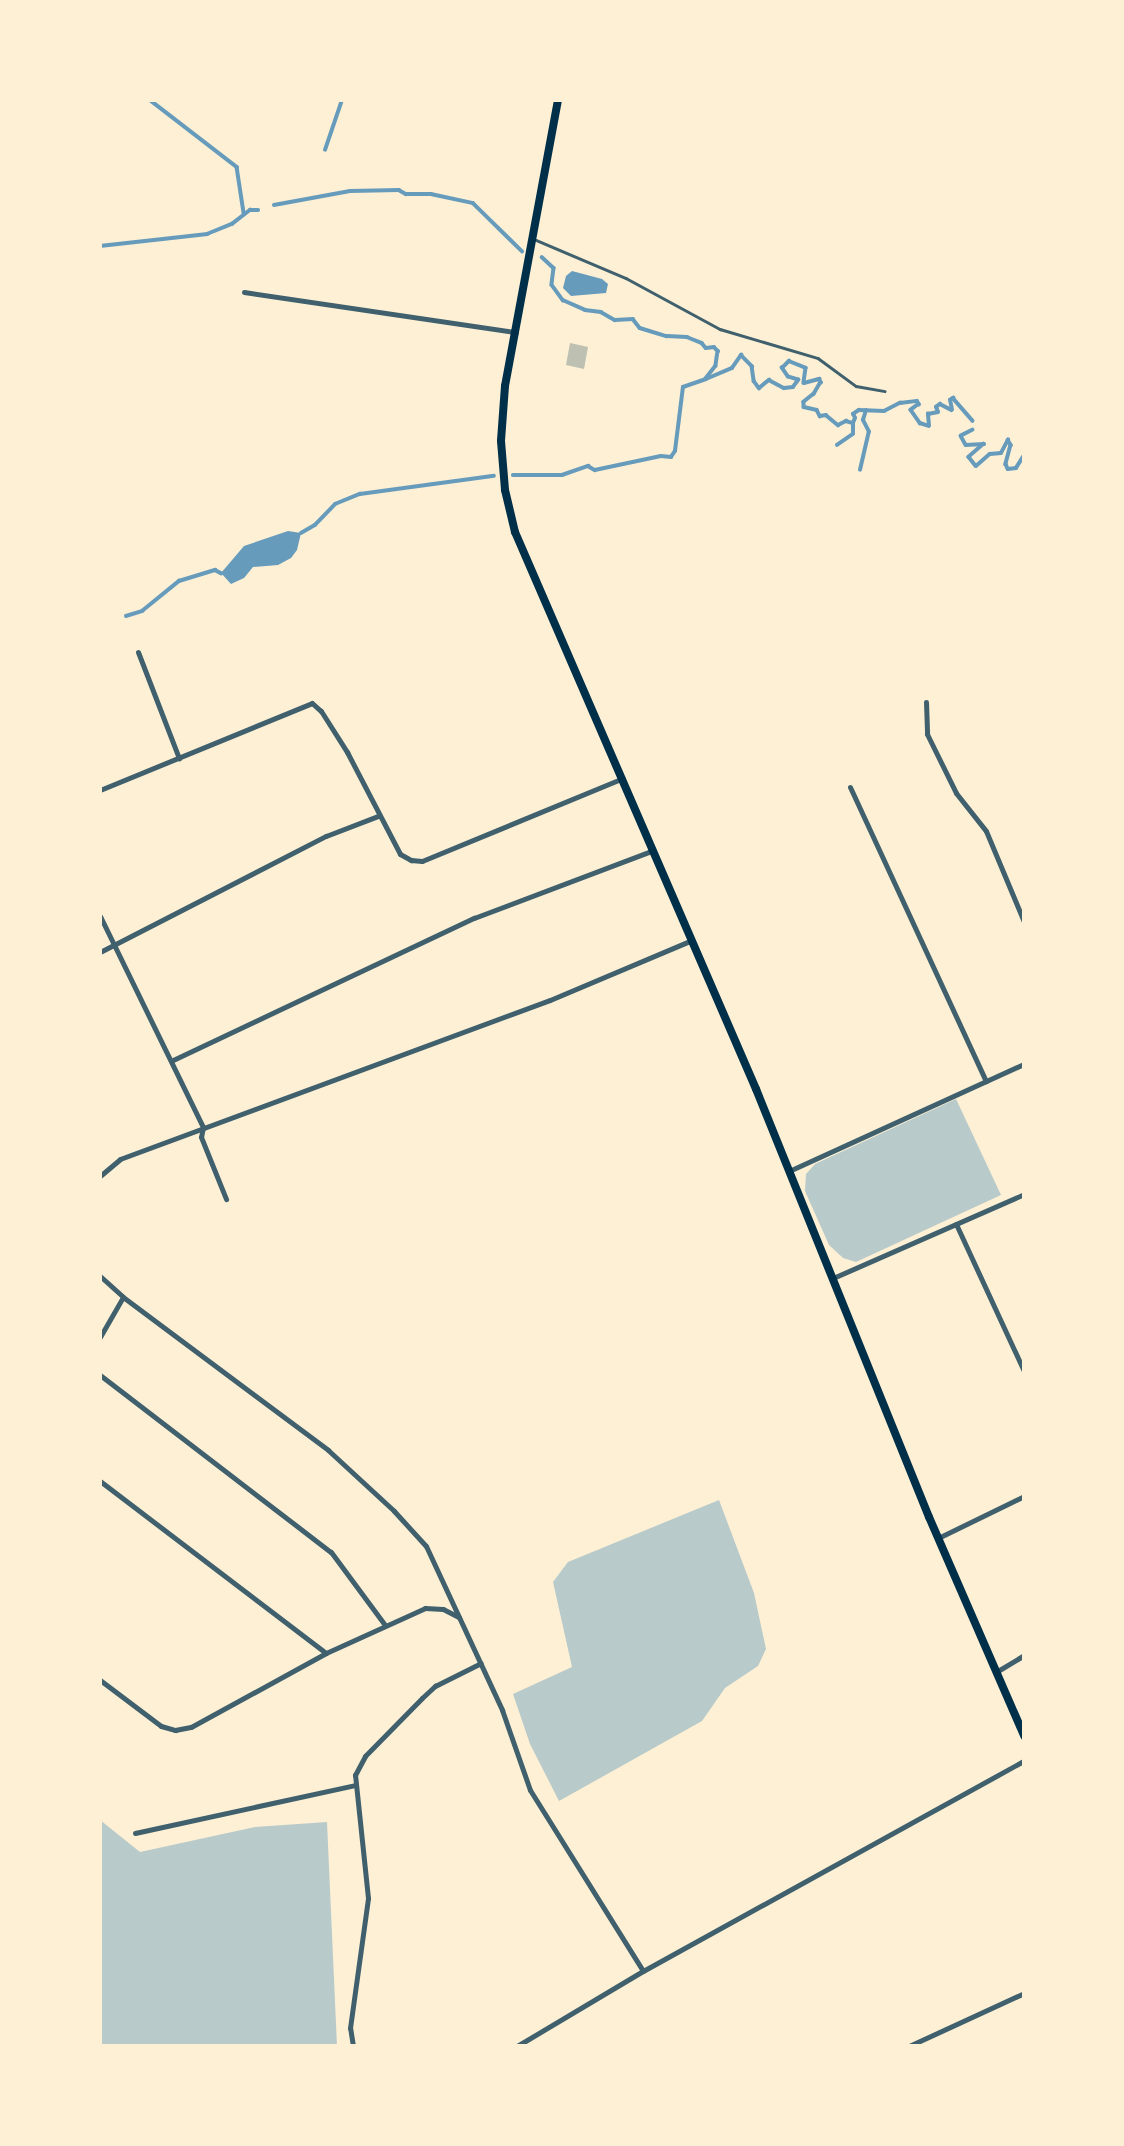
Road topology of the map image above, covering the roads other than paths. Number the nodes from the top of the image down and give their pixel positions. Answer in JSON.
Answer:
{"nodes":[{"id":1,"x":558,"y":100,"type":"edge"},
{"id":2,"x":533,"y":239,"type":"junction"},
{"id":3,"x":244,"y":292,"type":"dead end"},
{"id":4,"x":516,"y":332,"type":"junction"},
{"id":5,"x":885,"y":391,"type":"dead end"},
{"id":6,"x":138,"y":652,"type":"dead end"},
{"id":7,"x":926,"y":702,"type":"dead end"},
{"id":8,"x":179,"y":758,"type":"junction"},
{"id":9,"x":624,"y":778,"type":"junction"},
{"id":10,"x":850,"y":787,"type":"dead end"},
{"id":11,"x":100,"y":790,"type":"edge"},
{"id":12,"x":378,"y":816,"type":"junction"},
{"id":13,"x":654,"y":850,"type":"junction"},
{"id":14,"x":100,"y":916,"type":"edge"},
{"id":15,"x":1024,"y":922,"type":"edge"},
{"id":16,"x":692,"y":940,"type":"junction"},
{"id":17,"x":114,"y":944,"type":"junction"},
{"id":18,"x":100,"y":952,"type":"edge"},
{"id":19,"x":173,"y":1060,"type":"junction"},
{"id":20,"x":1024,"y":1065,"type":"edge"},
{"id":21,"x":986,"y":1081,"type":"junction"},
{"id":22,"x":203,"y":1127,"type":"junction"},
{"id":23,"x":789,"y":1171,"type":"junction"},
{"id":24,"x":100,"y":1176,"type":"edge"},
{"id":25,"x":1024,"y":1194,"type":"edge"},
{"id":26,"x":226,"y":1199,"type":"dead end"},
{"id":27,"x":956,"y":1224,"type":"junction"},
{"id":28,"x":100,"y":1276,"type":"edge"},
{"id":29,"x":833,"y":1278,"type":"junction"},
{"id":30,"x":123,"y":1297,"type":"junction"},
{"id":31,"x":100,"y":1337,"type":"edge"},
{"id":32,"x":1024,"y":1371,"type":"edge"},
{"id":33,"x":100,"y":1374,"type":"edge"},
{"id":34,"x":100,"y":1481,"type":"edge"},
{"id":35,"x":1024,"y":1496,"type":"edge"},
{"id":36,"x":938,"y":1538,"type":"junction"},
{"id":37,"x":461,"y":1618,"type":"junction"},
{"id":38,"x":385,"y":1625,"type":"junction"},
{"id":39,"x":326,"y":1653,"type":"junction"},
{"id":40,"x":1024,"y":1655,"type":"edge"},
{"id":41,"x":481,"y":1663,"type":"junction"},
{"id":42,"x":996,"y":1672,"type":"junction"},
{"id":43,"x":100,"y":1680,"type":"edge"},
{"id":44,"x":1024,"y":1736,"type":"edge"},
{"id":45,"x":1024,"y":1761,"type":"edge"},
{"id":46,"x":355,"y":1785,"type":"junction"},
{"id":47,"x":135,"y":1833,"type":"dead end"},
{"id":48,"x":643,"y":1971,"type":"junction"},
{"id":49,"x":1024,"y":1993,"type":"edge"},
{"id":50,"x":353,"y":2046,"type":"edge"},
{"id":51,"x":517,"y":2046,"type":"edge"},
{"id":52,"x":909,"y":2046,"type":"edge"}],
"edges":[{"from":1,"to":2,"type":"main road"},
{"from":2,"to":4,"type":"main road"},
{"from":2,"to":5,"type":"lane"},
{"from":3,"to":4,"type":"street"},
{"from":4,"to":9,"type":"main road"},
{"from":6,"to":8,"type":"street"},
{"from":7,"to":15,"type":"street"},
{"from":8,"to":11,"type":"street"},
{"from":8,"to":12,"type":"street"},
{"from":9,"to":12,"type":"street"},
{"from":9,"to":13,"type":"main road"},
{"from":10,"to":21,"type":"street"},
{"from":12,"to":17,"type":"street"},
{"from":13,"to":16,"type":"main road"},
{"from":13,"to":19,"type":"street"},
{"from":14,"to":17,"type":"street"},
{"from":16,"to":22,"type":"street"},
{"from":16,"to":23,"type":"main road"},
{"from":17,"to":18,"type":"street"},
{"from":17,"to":19,"type":"street"},
{"from":19,"to":22,"type":"street"},
{"from":20,"to":21,"type":"street"},
{"from":21,"to":23,"type":"street"},
{"from":22,"to":24,"type":"street"},
{"from":22,"to":26,"type":"street"},
{"from":23,"to":29,"type":"main road"},
{"from":25,"to":27,"type":"street"},
{"from":27,"to":29,"type":"street"},
{"from":27,"to":32,"type":"street"},
{"from":28,"to":30,"type":"street"},
{"from":29,"to":36,"type":"main road"},
{"from":30,"to":31,"type":"street"},
{"from":30,"to":37,"type":"street"},
{"from":33,"to":38,"type":"street"},
{"from":34,"to":39,"type":"street"},
{"from":35,"to":36,"type":"street"},
{"from":36,"to":42,"type":"main road"},
{"from":37,"to":38,"type":"street"},
{"from":37,"to":41,"type":"street"},
{"from":38,"to":39,"type":"street"},
{"from":39,"to":43,"type":"street"},
{"from":40,"to":42,"type":"street"},
{"from":41,"to":46,"type":"street"},
{"from":41,"to":48,"type":"street"},
{"from":42,"to":44,"type":"main road"},
{"from":45,"to":48,"type":"street"},
{"from":46,"to":47,"type":"street"},
{"from":46,"to":50,"type":"street"},
{"from":48,"to":51,"type":"street"},
{"from":49,"to":52,"type":"street"}]}
